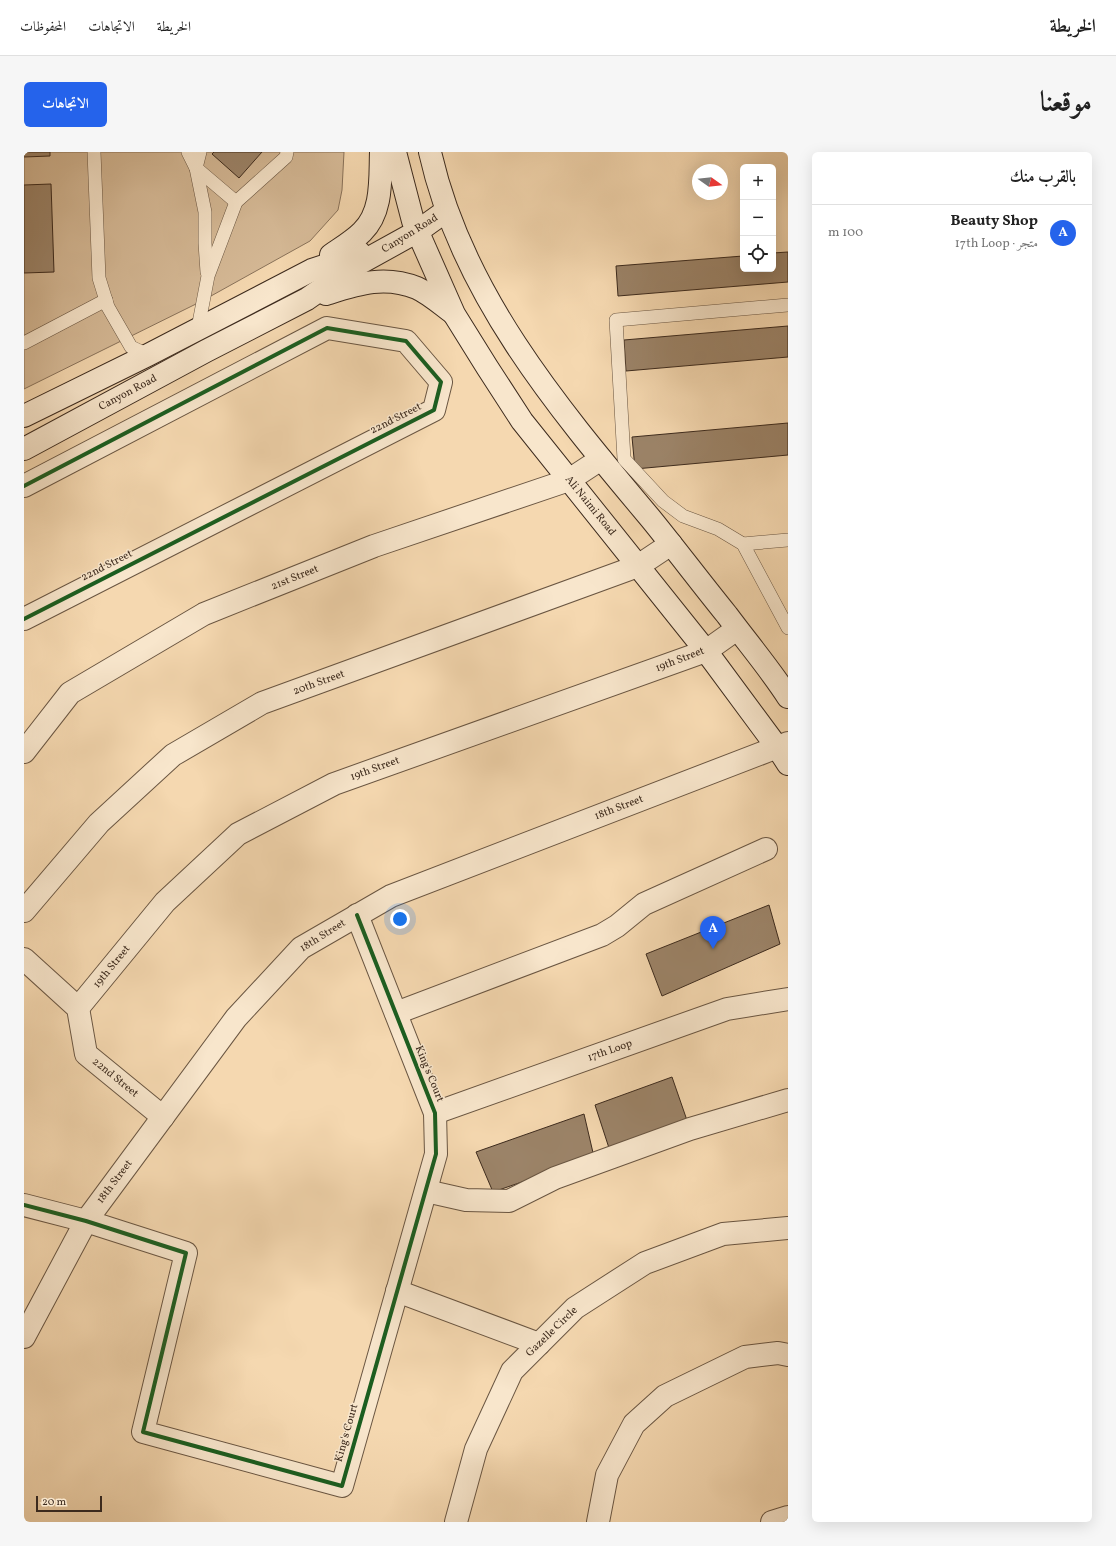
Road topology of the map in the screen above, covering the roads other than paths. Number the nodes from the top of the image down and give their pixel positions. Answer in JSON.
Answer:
{"nodes":[{"id":1,"x":94,"y":152,"type":"edge"},
{"id":2,"x":188,"y":152,"type":"edge"},
{"id":3,"x":200,"y":152,"type":"edge"},
{"id":4,"x":287,"y":152,"type":"edge"},
{"id":5,"x":381,"y":152,"type":"edge"},
{"id":6,"x":395,"y":152,"type":"edge"},
{"id":7,"x":430,"y":152,"type":"edge"},
{"id":8,"x":196,"y":168,"type":"junction"},
{"id":9,"x":236,"y":202,"type":"junction"},
{"id":10,"x":446,"y":211,"type":"junction"},
{"id":11,"x":416,"y":226,"type":"junction"},
{"id":12,"x":312,"y":270,"type":"junction"},
{"id":13,"x":208,"y":276,"type":"junction"},
{"id":14,"x":307,"y":299,"type":"junction"},
{"id":15,"x":106,"y":300,"type":"junction"},
{"id":16,"x":788,"y":305,"type":"edge"},
{"id":17,"x":454,"y":314,"type":"junction"},
{"id":18,"x":198,"y":328,"type":"junction"},
{"id":19,"x":24,"y":343,"type":"edge"},
{"id":20,"x":206,"y":351,"type":"junction"},
{"id":21,"x":148,"y":355,"type":"junction"},
{"id":22,"x":24,"y":416,"type":"edge"},
{"id":23,"x":24,"y":449,"type":"edge"},
{"id":24,"x":600,"y":459,"type":"junction"},
{"id":25,"x":569,"y":480,"type":"junction"},
{"id":26,"x":24,"y":486,"type":"edge"},
{"id":27,"x":788,"y":540,"type":"edge"},
{"id":28,"x":671,"y":544,"type":"junction"},
{"id":29,"x":743,"y":544,"type":"junction"},
{"id":30,"x":638,"y":566,"type":"junction"},
{"id":31,"x":24,"y":618,"type":"edge"},
{"id":32,"x":788,"y":628,"type":"edge"},
{"id":33,"x":737,"y":629,"type":"junction"},
{"id":34,"x":706,"y":651,"type":"junction"},
{"id":35,"x":788,"y":698,"type":"edge"},
{"id":36,"x":784,"y":751,"type":"edge"},
{"id":37,"x":24,"y":752,"type":"edge"},
{"id":38,"x":766,"y":849,"type":"dead end"},
{"id":39,"x":24,"y":911,"type":"edge"},
{"id":40,"x":357,"y":915,"type":"junction"},
{"id":41,"x":24,"y":959,"type":"edge"},
{"id":42,"x":788,"y":999,"type":"edge"},
{"id":43,"x":78,"y":1008,"type":"junction"},
{"id":44,"x":396,"y":1013,"type":"junction"},
{"id":45,"x":788,"y":1100,"type":"edge"},
{"id":46,"x":435,"y":1112,"type":"junction"},
{"id":47,"x":163,"y":1117,"type":"junction"},
{"id":48,"x":426,"y":1191,"type":"junction"},
{"id":49,"x":24,"y":1205,"type":"edge"},
{"id":50,"x":86,"y":1221,"type":"junction"},
{"id":51,"x":788,"y":1228,"type":"edge"},
{"id":52,"x":397,"y":1291,"type":"junction"},
{"id":53,"x":24,"y":1337,"type":"edge"},
{"id":54,"x":539,"y":1344,"type":"junction"},
{"id":55,"x":788,"y":1355,"type":"edge"},
{"id":56,"x":788,"y":1517,"type":"edge"},
{"id":57,"x":456,"y":1522,"type":"edge"},
{"id":58,"x":598,"y":1522,"type":"edge"},
{"id":59,"x":772,"y":1522,"type":"edge"}],
"edges":[{"from":1,"to":15,"type":"lane"},
{"from":2,"to":8,"type":"lane"},
{"from":3,"to":8,"type":"lane"},
{"from":4,"to":9,"type":"lane"},
{"from":5,"to":12,"type":"street"},
{"from":6,"to":11,"type":"street","name":"Ali Naimi Road"},
{"from":7,"to":10,"type":"street"},
{"from":8,"to":9,"type":"lane"},
{"from":8,"to":13,"type":"lane"},
{"from":9,"to":13,"type":"lane"},
{"from":10,"to":11,"type":"street","name":"Canyon Road"},
{"from":10,"to":24,"type":"street"},
{"from":11,"to":12,"type":"street","name":"Canyon Road"},
{"from":11,"to":14,"type":"street","name":"Canyon Road"},
{"from":11,"to":17,"type":"street","name":"Ali Naimi Road"},
{"from":12,"to":18,"type":"street","name":"Canyon Road"},
{"from":13,"to":18,"type":"lane"},
{"from":14,"to":17,"type":"street"},
{"from":14,"to":20,"type":"street","name":"Canyon Road"},
{"from":15,"to":19,"type":"lane"},
{"from":15,"to":21,"type":"lane"},
{"from":16,"to":29,"type":"lane"},
{"from":17,"to":25,"type":"street","name":"Ali Naimi Road"},
{"from":18,"to":20,"type":"lane"},
{"from":18,"to":21,"type":"street","name":"Canyon Road"},
{"from":20,"to":23,"type":"street","name":"Canyon Road"},
{"from":21,"to":22,"type":"street","name":"Canyon Road"},
{"from":24,"to":25,"type":"street","name":"21st Street"},
{"from":24,"to":28,"type":"street"},
{"from":25,"to":30,"type":"street","name":"Ali Naimi Road"},
{"from":25,"to":37,"type":"street","name":"21st Street"},
{"from":26,"to":31,"type":"street","name":"22nd Street"},
{"from":27,"to":29,"type":"lane"},
{"from":28,"to":30,"type":"street","name":"20th Street"},
{"from":28,"to":33,"type":"street"},
{"from":29,"to":32,"type":"lane"},
{"from":30,"to":34,"type":"street","name":"Ali Naimi Road"},
{"from":30,"to":39,"type":"street","name":"20th Street"},
{"from":33,"to":34,"type":"street","name":"19th Street"},
{"from":33,"to":35,"type":"street"},
{"from":34,"to":36,"type":"street","name":"Ali Naimi Road"},
{"from":34,"to":43,"type":"street","name":"19th Street"},
{"from":36,"to":40,"type":"street","name":"18th Street"},
{"from":38,"to":44,"type":"street"},
{"from":40,"to":44,"type":"street","name":"King's Court"},
{"from":40,"to":47,"type":"street","name":"18th Street"},
{"from":41,"to":43,"type":"street"},
{"from":42,"to":46,"type":"street","name":"17th Loop"},
{"from":43,"to":47,"type":"street","name":"22nd Street"},
{"from":44,"to":46,"type":"street","name":"King's Court"},
{"from":45,"to":48,"type":"street"},
{"from":46,"to":48,"type":"street","name":"King's Court"},
{"from":47,"to":50,"type":"street","name":"18th Street"},
{"from":48,"to":52,"type":"street","name":"King's Court"},
{"from":49,"to":50,"type":"street"},
{"from":50,"to":52,"type":"street","name":"King's Court"},
{"from":50,"to":53,"type":"street","name":"18th Street"},
{"from":51,"to":54,"type":"street","name":"Gazelle Circle"},
{"from":52,"to":54,"type":"street"},
{"from":54,"to":57,"type":"street","name":"Gazelle Circle"},
{"from":55,"to":58,"type":"street"},
{"from":56,"to":59,"type":"street"}]}
